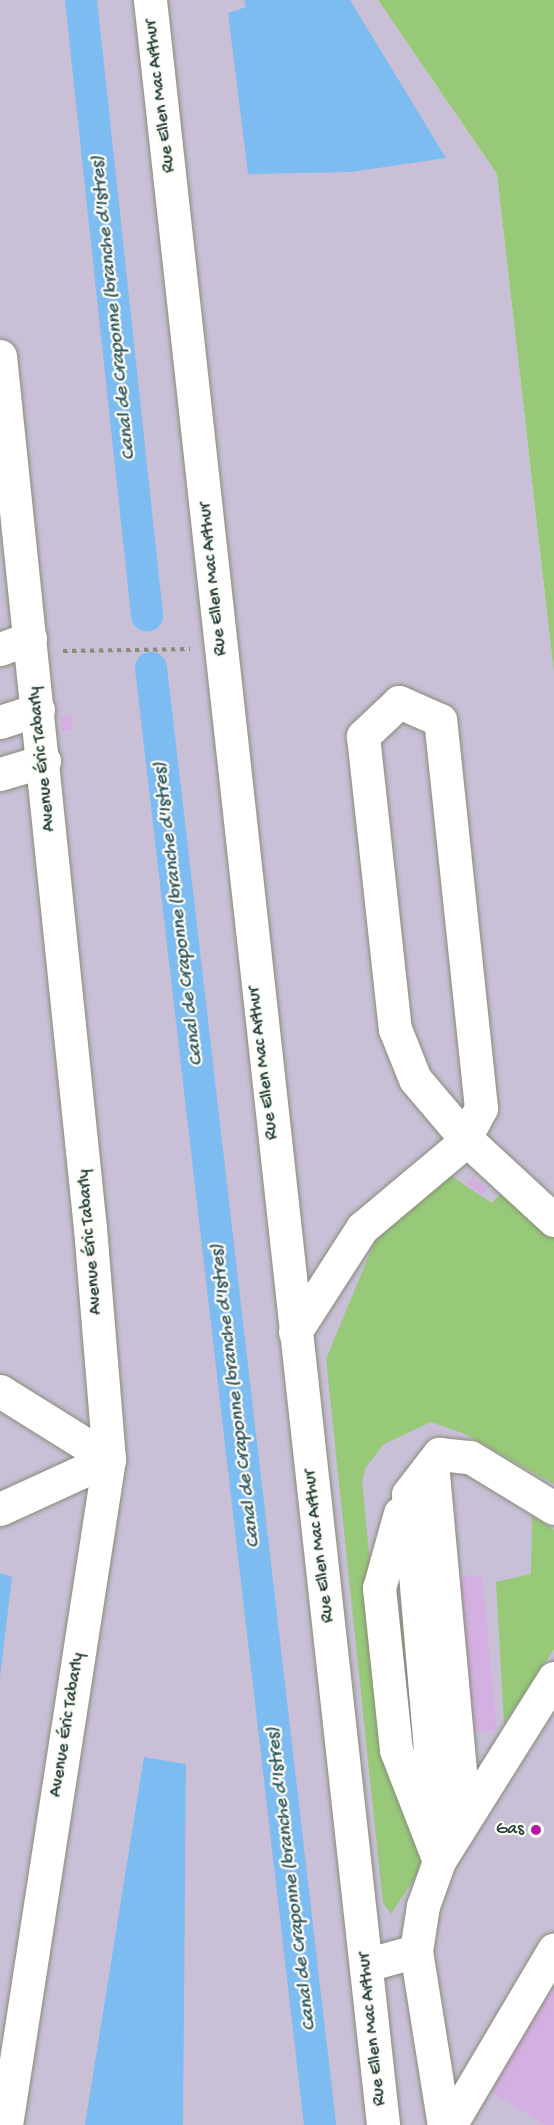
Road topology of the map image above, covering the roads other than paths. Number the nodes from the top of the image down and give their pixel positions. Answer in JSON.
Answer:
{"nodes":[{"id":1,"x":150,"y":0,"type":"edge"},
{"id":2,"x":0,"y":356,"type":"edge"},
{"id":3,"x":10,"y":544,"type":"edge"},
{"id":4,"x":21,"y":647,"type":"edge"},
{"id":5,"x":38,"y":710,"type":"junction"},
{"id":6,"x":0,"y":722,"type":"edge"},
{"id":7,"x":44,"y":761,"type":"junction"},
{"id":8,"x":0,"y":774,"type":"edge"},
{"id":9,"x":465,"y":1138,"type":"junction"},
{"id":10,"x":554,"y":1220,"type":"edge"},
{"id":11,"x":295,"y":1332,"type":"junction"},
{"id":12,"x":0,"y":1391,"type":"edge"},
{"id":13,"x":108,"y":1459,"type":"junction"},
{"id":14,"x":432,"y":1463,"type":"junction"},
{"id":15,"x":554,"y":1508,"type":"edge"},
{"id":16,"x":0,"y":1509,"type":"edge"},
{"id":17,"x":554,"y":1678,"type":"edge"},
{"id":18,"x":433,"y":1823,"type":"junction"},
{"id":19,"x":440,"y":1861,"type":"junction"},
{"id":20,"x":554,"y":1949,"type":"edge"},
{"id":21,"x":416,"y":1951,"type":"junction"},
{"id":22,"x":366,"y":1965,"type":"junction"},
{"id":23,"x":6,"y":2125,"type":"edge"},
{"id":24,"x":383,"y":2125,"type":"edge"},
{"id":25,"x":444,"y":2125,"type":"edge"},
{"id":26,"x":450,"y":2125,"type":"edge"}],
"edges":[{"from":1,"to":11,"type":"street","name":"Rue Ellen Mac Arthur"},
{"from":2,"to":3,"type":"street","name":"Avenue Éric Tabarly"},
{"from":3,"to":4,"type":"street","name":"Avenue Éric Tabarly"},
{"from":4,"to":5,"type":"street","name":"Avenue Éric Tabarly"},
{"from":5,"to":6,"type":"street"},
{"from":5,"to":7,"type":"street","name":"Avenue Éric Tabarly"},
{"from":7,"to":8,"type":"street"},
{"from":7,"to":13,"type":"street","name":"Avenue Éric Tabarly"},
{"from":9,"to":9,"type":"street"},
{"from":9,"to":10,"type":"street"},
{"from":9,"to":11,"type":"street"},
{"from":11,"to":22,"type":"street","name":"Rue Ellen Mac Arthur"},
{"from":12,"to":13,"type":"street"},
{"from":13,"to":16,"type":"street"},
{"from":13,"to":23,"type":"street","name":"Avenue Éric Tabarly"},
{"from":14,"to":15,"type":"street"},
{"from":14,"to":18,"type":"street"},
{"from":14,"to":18,"type":"street"},
{"from":17,"to":19,"type":"street"},
{"from":18,"to":19,"type":"street"},
{"from":19,"to":21,"type":"street"},
{"from":20,"to":26,"type":"street"},
{"from":21,"to":22,"type":"street"},
{"from":21,"to":25,"type":"street"},
{"from":22,"to":24,"type":"street","name":"Rue Ellen Mac Arthur"}]}
